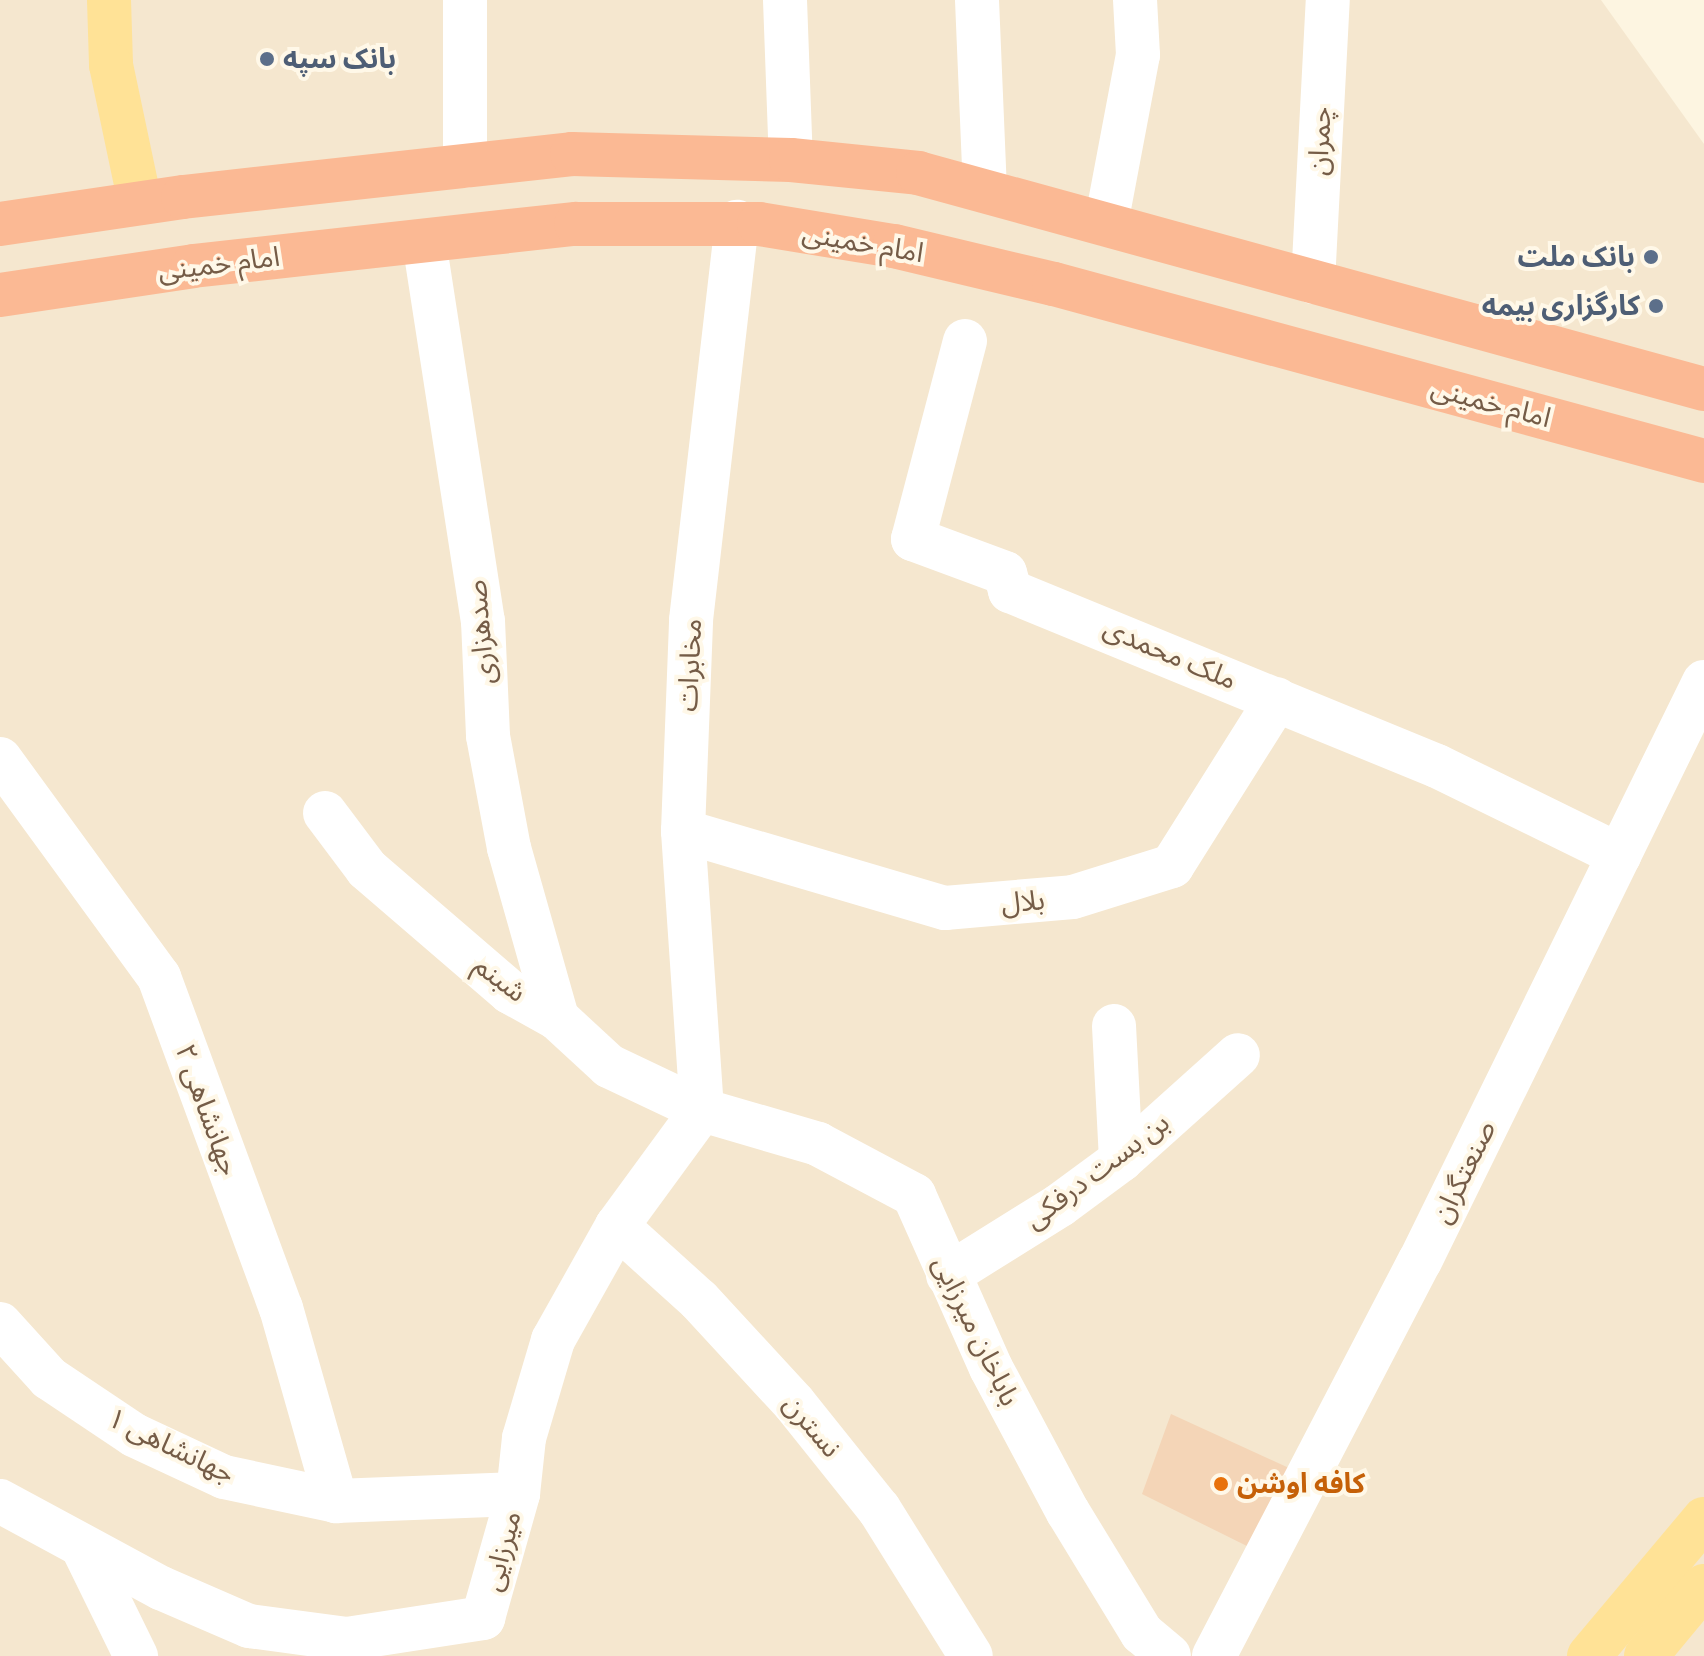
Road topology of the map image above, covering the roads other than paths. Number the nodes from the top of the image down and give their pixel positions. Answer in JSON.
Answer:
{"nodes":[{"id":1,"x":109,"y":0,"type":"edge"},
{"id":2,"x":465,"y":0,"type":"edge"},
{"id":3,"x":785,"y":0,"type":"edge"},
{"id":4,"x":977,"y":0,"type":"edge"},
{"id":5,"x":1135,"y":0,"type":"edge"},
{"id":6,"x":1328,"y":0,"type":"edge"},
{"id":7,"x":791,"y":160,"type":"junction"},
{"id":8,"x":465,"y":166,"type":"junction"},
{"id":9,"x":985,"y":190,"type":"junction"},
{"id":10,"x":140,"y":203,"type":"junction"},
{"id":11,"x":737,"y":222,"type":"junction"},
{"id":12,"x":0,"y":224,"type":"edge"},
{"id":13,"x":1106,"y":224,"type":"junction"},
{"id":14,"x":424,"y":241,"type":"junction"},
{"id":15,"x":1313,"y":282,"type":"junction"},
{"id":16,"x":0,"y":295,"type":"edge"},
{"id":17,"x":965,"y":341,"type":"dead end"},
{"id":18,"x":1704,"y":389,"type":"edge"},
{"id":19,"x":1704,"y":461,"type":"edge"},
{"id":20,"x":1704,"y":682,"type":"edge"},
{"id":21,"x":1277,"y":699,"type":"junction"},
{"id":22,"x":0,"y":759,"type":"edge"},
{"id":23,"x":325,"y":813,"type":"dead end"},
{"id":24,"x":683,"y":831,"type":"junction"},
{"id":25,"x":1619,"y":855,"type":"junction"},
{"id":26,"x":557,"y":1018,"type":"junction"},
{"id":27,"x":1114,"y":1026,"type":"dead end"},
{"id":28,"x":1238,"y":1055,"type":"dead end"},
{"id":29,"x":702,"y":1110,"type":"junction"},
{"id":30,"x":1121,"y":1160,"type":"junction"},
{"id":31,"x":617,"y":1226,"type":"junction"},
{"id":32,"x":948,"y":1275,"type":"junction"},
{"id":33,"x":0,"y":1324,"type":"edge"},
{"id":34,"x":518,"y":1494,"type":"junction"},
{"id":35,"x":0,"y":1501,"type":"edge"},
{"id":36,"x":336,"y":1501,"type":"junction"},
{"id":37,"x":1704,"y":1519,"type":"edge"},
{"id":38,"x":82,"y":1546,"type":"junction"},
{"id":39,"x":1704,"y":1586,"type":"edge"},
{"id":40,"x":136,"y":1656,"type":"edge"},
{"id":41,"x":971,"y":1656,"type":"edge"},
{"id":42,"x":1169,"y":1656,"type":"edge"},
{"id":43,"x":1214,"y":1656,"type":"edge"},
{"id":44,"x":1589,"y":1656,"type":"edge"},
{"id":45,"x":1646,"y":1656,"type":"edge"}],
"edges":[{"from":1,"to":10,"type":"main road"},
{"from":2,"to":8,"type":"street"},
{"from":3,"to":7,"type":"street"},
{"from":4,"to":9,"type":"street"},
{"from":5,"to":13,"type":"street"},
{"from":6,"to":15,"type":"street","name":"چمران"},
{"from":7,"to":8,"type":"highway"},
{"from":7,"to":9,"type":"highway"},
{"from":8,"to":10,"type":"highway"},
{"from":9,"to":13,"type":"highway"},
{"from":10,"to":12,"type":"highway"},
{"from":11,"to":14,"type":"highway","name":"امام خمینی"},
{"from":11,"to":19,"type":"highway","name":"امام خمینی"},
{"from":11,"to":24,"type":"street","name":"مخابرات"},
{"from":13,"to":15,"type":"highway"},
{"from":14,"to":16,"type":"highway","name":"امام خمینی"},
{"from":14,"to":26,"type":"street","name":"صدهزاری"},
{"from":15,"to":18,"type":"highway"},
{"from":17,"to":21,"type":"street","name":"ملک محمدی"},
{"from":20,"to":25,"type":"street","name":"صنعتگران"},
{"from":21,"to":24,"type":"street","name":"بلال"},
{"from":21,"to":25,"type":"street","name":"ملک محمدی"},
{"from":22,"to":36,"type":"street","name":"جهانشاهی ۲"},
{"from":23,"to":26,"type":"street","name":"شبنم"},
{"from":24,"to":29,"type":"street","name":"مخابرات"},
{"from":25,"to":43,"type":"street","name":"صنعتگران"},
{"from":26,"to":29,"type":"street","name":"شبنم"},
{"from":27,"to":30,"type":"street"},
{"from":28,"to":30,"type":"street","name":"بن بست درفکی"},
{"from":29,"to":31,"type":"street","name":"میرزایی"},
{"from":29,"to":32,"type":"street","name":"باباخان میرزایی"},
{"from":30,"to":32,"type":"street","name":"بن بست درفکی"},
{"from":31,"to":34,"type":"street","name":"میرزایی"},
{"from":31,"to":41,"type":"street","name":"نسترن"},
{"from":32,"to":42,"type":"street","name":"باباخان میرزایی"},
{"from":33,"to":36,"type":"street","name":"جهانشاهی ۱"},
{"from":34,"to":36,"type":"street","name":"جهانشاهی ۱"},
{"from":34,"to":38,"type":"street","name":"میرزایی"},
{"from":35,"to":38,"type":"street"},
{"from":37,"to":44,"type":"main road"},
{"from":38,"to":40,"type":"street"},
{"from":39,"to":45,"type":"main road"}]}
